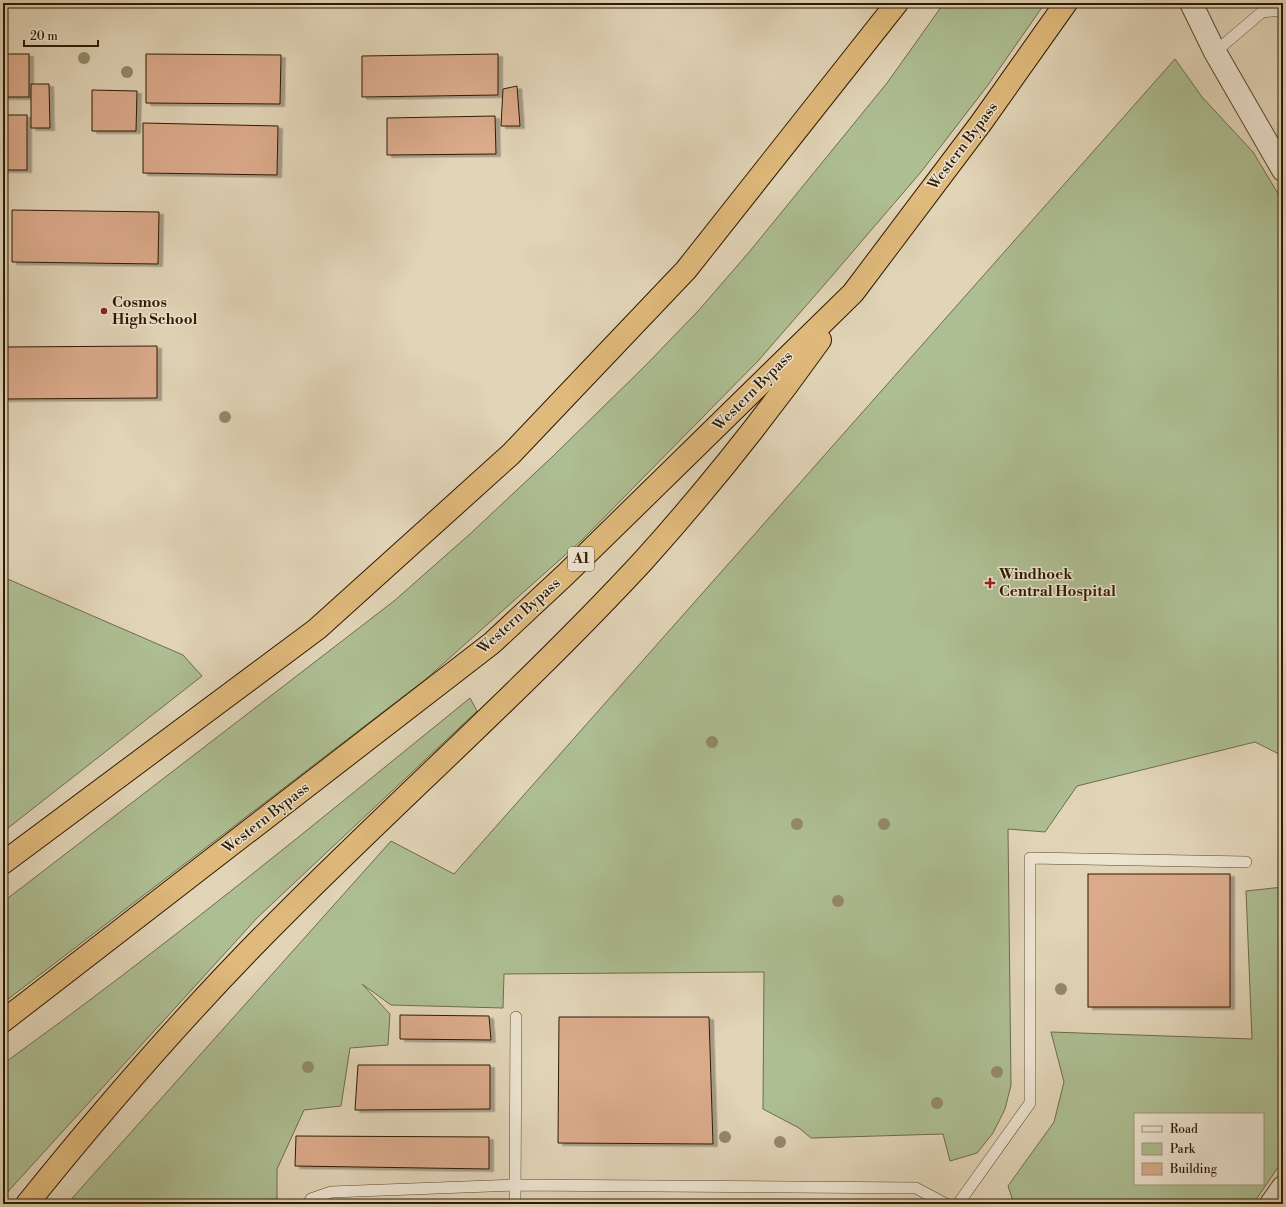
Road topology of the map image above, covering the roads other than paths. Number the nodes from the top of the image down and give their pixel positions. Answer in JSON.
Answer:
{"nodes":[{"id":1,"x":897,"y":3,"type":"edge"},
{"id":2,"x":1066,"y":3,"type":"edge"},
{"id":3,"x":1191,"y":3,"type":"edge"},
{"id":4,"x":1283,"y":12,"type":"edge"},
{"id":5,"x":1215,"y":52,"type":"junction"},
{"id":6,"x":1283,"y":170,"type":"edge"},
{"id":7,"x":852,"y":293,"type":"junction"},
{"id":8,"x":3,"y":862,"type":"edge"},
{"id":9,"x":1246,"y":862,"type":"dead end"},
{"id":10,"x":516,"y":1017,"type":"dead end"},
{"id":11,"x":3,"y":1021,"type":"edge"},
{"id":12,"x":514,"y":1185,"type":"junction"},
{"id":13,"x":1283,"y":1187,"type":"edge"},
{"id":14,"x":27,"y":1204,"type":"edge"},
{"id":15,"x":308,"y":1204,"type":"edge"},
{"id":16,"x":515,"y":1204,"type":"edge"},
{"id":17,"x":946,"y":1204,"type":"edge"},
{"id":18,"x":958,"y":1204,"type":"edge"},
{"id":19,"x":1271,"y":1204,"type":"edge"}],
"edges":[{"from":1,"to":8,"type":"highway"},
{"from":2,"to":7,"type":"highway","name":"Western Bypass","number":"A1"},
{"from":3,"to":5,"type":"street"},
{"from":4,"to":5,"type":"lane"},
{"from":5,"to":6,"type":"street"},
{"from":7,"to":11,"type":"highway","name":"Western Bypass","number":"A1"},
{"from":7,"to":14,"type":"highway"},
{"from":9,"to":18,"type":"lane"},
{"from":10,"to":12,"type":"lane"},
{"from":12,"to":15,"type":"lane"},
{"from":12,"to":16,"type":"lane"},
{"from":12,"to":17,"type":"lane"},
{"from":13,"to":19,"type":"street"}]}
